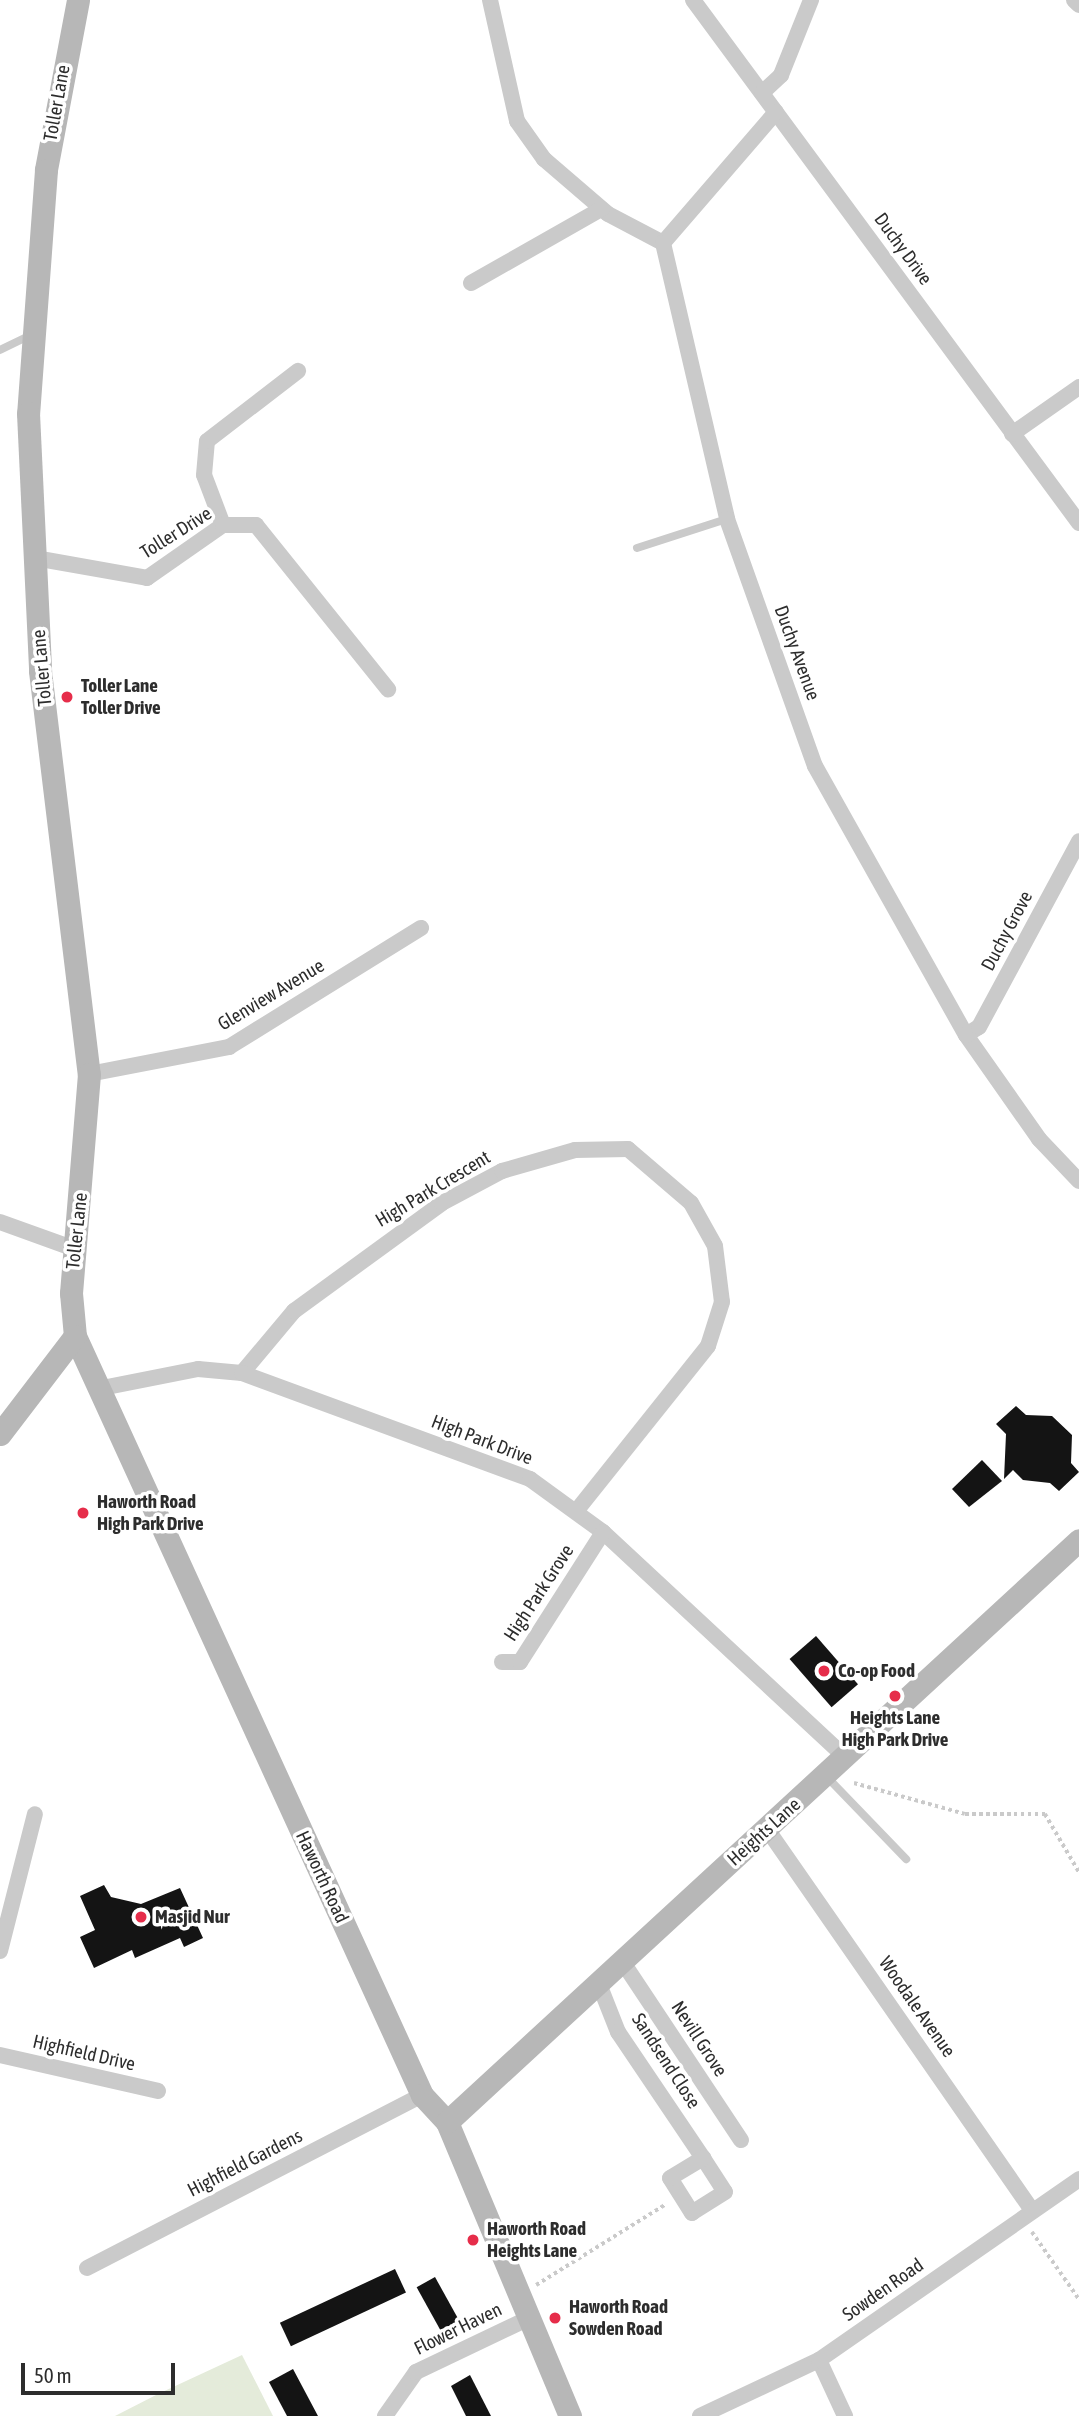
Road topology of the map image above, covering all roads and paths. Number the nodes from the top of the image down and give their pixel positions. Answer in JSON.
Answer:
{"nodes":[{"id":1,"x":78,"y":0,"type":"edge"},
{"id":2,"x":490,"y":0,"type":"edge"},
{"id":3,"x":693,"y":0,"type":"edge"},
{"id":4,"x":811,"y":0,"type":"edge"},
{"id":5,"x":1074,"y":0,"type":"edge"},
{"id":6,"x":1079,"y":5,"type":"edge"},
{"id":7,"x":762,"y":93,"type":"junction"},
{"id":8,"x":776,"y":112,"type":"junction"},
{"id":9,"x":601,"y":209,"type":"junction"},
{"id":10,"x":663,"y":243,"type":"junction"},
{"id":11,"x":471,"y":283,"type":"dead end"},
{"id":12,"x":35,"y":333,"type":"junction"},
{"id":13,"x":0,"y":350,"type":"edge"},
{"id":14,"x":298,"y":371,"type":"dead end"},
{"id":15,"x":1079,"y":387,"type":"edge"},
{"id":16,"x":1012,"y":434,"type":"junction"},
{"id":17,"x":727,"y":519,"type":"junction"},
{"id":18,"x":1079,"y":523,"type":"edge"},
{"id":19,"x":223,"y":525,"type":"junction"},
{"id":20,"x":637,"y":548,"type":"dead end"},
{"id":21,"x":35,"y":558,"type":"junction"},
{"id":22,"x":388,"y":690,"type":"dead end"},
{"id":23,"x":1079,"y":841,"type":"edge"},
{"id":24,"x":421,"y":928,"type":"dead end"},
{"id":25,"x":966,"y":1035,"type":"junction"},
{"id":26,"x":89,"y":1074,"type":"junction"},
{"id":27,"x":1079,"y":1181,"type":"edge"},
{"id":28,"x":0,"y":1222,"type":"edge"},
{"id":29,"x":75,"y":1249,"type":"junction"},
{"id":30,"x":75,"y":1336,"type":"junction"},
{"id":31,"x":242,"y":1373,"type":"junction"},
{"id":32,"x":97,"y":1389,"type":"junction"},
{"id":33,"x":0,"y":1434,"type":"edge"},
{"id":34,"x":577,"y":1510,"type":"junction"},
{"id":35,"x":603,"y":1532,"type":"junction"},
{"id":36,"x":1079,"y":1540,"type":"edge"},
{"id":37,"x":502,"y":1662,"type":"dead end"},
{"id":38,"x":845,"y":1757,"type":"junction"},
{"id":39,"x":825,"y":1776,"type":"junction"},
{"id":40,"x":35,"y":1814,"type":"dead end"},
{"id":41,"x":767,"y":1829,"type":"junction"},
{"id":42,"x":906,"y":1859,"type":"dead end"},
{"id":43,"x":1079,"y":1872,"type":"edge"},
{"id":44,"x":0,"y":1951,"type":"edge"},
{"id":45,"x":622,"y":1961,"type":"junction"},
{"id":46,"x":599,"y":1984,"type":"junction"},
{"id":47,"x":0,"y":2055,"type":"edge"},
{"id":48,"x":158,"y":2091,"type":"dead end"},
{"id":49,"x":422,"y":2095,"type":"junction"},
{"id":50,"x":447,"y":2122,"type":"junction"},
{"id":51,"x":741,"y":2140,"type":"dead end"},
{"id":52,"x":704,"y":2158,"type":"junction"},
{"id":53,"x":1079,"y":2179,"type":"edge"},
{"id":54,"x":681,"y":2195,"type":"junction"},
{"id":55,"x":1027,"y":2214,"type":"junction"},
{"id":56,"x":87,"y":2268,"type":"dead end"},
{"id":57,"x":519,"y":2295,"type":"junction"},
{"id":58,"x":1079,"y":2299,"type":"edge"},
{"id":59,"x":529,"y":2318,"type":"junction"},
{"id":60,"x":819,"y":2360,"type":"junction"},
{"id":61,"x":385,"y":2416,"type":"edge"},
{"id":62,"x":570,"y":2416,"type":"edge"},
{"id":63,"x":700,"y":2416,"type":"edge"},
{"id":64,"x":845,"y":2416,"type":"edge"}],
"edges":[{"from":1,"to":12,"type":"main road","name":"Toller Lane"},
{"from":2,"to":9,"type":"street"},
{"from":3,"to":7,"type":"street","name":"Duchy Drive"},
{"from":4,"to":7,"type":"street"},
{"from":5,"to":6,"type":"street"},
{"from":7,"to":8,"type":"street","name":"Duchy Drive"},
{"from":8,"to":10,"type":"street"},
{"from":8,"to":16,"type":"street","name":"Duchy Drive"},
{"from":9,"to":10,"type":"street"},
{"from":9,"to":11,"type":"street"},
{"from":10,"to":17,"type":"street","name":"Duchy Avenue"},
{"from":12,"to":13,"type":"lane"},
{"from":12,"to":21,"type":"main road","name":"Toller Lane"},
{"from":14,"to":19,"type":"street"},
{"from":15,"to":16,"type":"street"},
{"from":16,"to":18,"type":"street","name":"Duchy Drive"},
{"from":17,"to":20,"type":"lane"},
{"from":17,"to":25,"type":"street","name":"Duchy Avenue"},
{"from":19,"to":21,"type":"street","name":"Toller Drive"},
{"from":19,"to":22,"type":"street","name":"Toller Drive"},
{"from":21,"to":26,"type":"main road","name":"Toller Lane"},
{"from":23,"to":25,"type":"street","name":"Duchy Grove"},
{"from":24,"to":26,"type":"street","name":"Glenview Avenue"},
{"from":25,"to":27,"type":"street","name":"Duchy Avenue"},
{"from":26,"to":29,"type":"main road","name":"Toller Lane"},
{"from":28,"to":29,"type":"street"},
{"from":29,"to":30,"type":"main road","name":"Toller Lane"},
{"from":30,"to":32,"type":"main road","name":"Haworth Road"},
{"from":30,"to":33,"type":"main road"},
{"from":31,"to":32,"type":"street","name":"High Park Drive"},
{"from":31,"to":34,"type":"street","name":"High Park Drive"},
{"from":31,"to":34,"type":"street","name":"High Park Crescent"},
{"from":32,"to":49,"type":"main road","name":"Haworth Road"},
{"from":34,"to":35,"type":"street","name":"High Park Drive"},
{"from":35,"to":37,"type":"street","name":"High Park Grove"},
{"from":35,"to":38,"type":"street","name":"High Park Drive"},
{"from":36,"to":38,"type":"main road","name":"Heights Lane"},
{"from":38,"to":39,"type":"main road","name":"Heights Lane"},
{"from":39,"to":41,"type":"main road","name":"Heights Lane"},
{"from":39,"to":42,"type":"lane"},
{"from":39,"to":43,"type":"path"},
{"from":40,"to":44,"type":"street"},
{"from":41,"to":45,"type":"main road","name":"Heights Lane"},
{"from":41,"to":55,"type":"street","name":"Woodale Avenue"},
{"from":45,"to":46,"type":"main road","name":"Heights Lane"},
{"from":45,"to":51,"type":"street","name":"Nevill Grove"},
{"from":46,"to":50,"type":"main road","name":"Heights Lane"},
{"from":46,"to":52,"type":"street","name":"Sandsend Close"},
{"from":47,"to":48,"type":"street","name":"Highfield Drive"},
{"from":49,"to":50,"type":"main road","name":"Haworth Road"},
{"from":49,"to":56,"type":"street","name":"Highfield Gardens"},
{"from":50,"to":57,"type":"main road","name":"Haworth Road"},
{"from":52,"to":54,"type":"street"},
{"from":52,"to":54,"type":"street","name":"Sandsend Close"},
{"from":53,"to":55,"type":"street","name":"Sowden Road"},
{"from":54,"to":57,"type":"path"},
{"from":55,"to":58,"type":"path"},
{"from":55,"to":60,"type":"street","name":"Sowden Road"},
{"from":57,"to":59,"type":"main road","name":"Haworth Road"},
{"from":59,"to":61,"type":"street","name":"Flower Haven"},
{"from":59,"to":62,"type":"main road","name":"Haworth Road"},
{"from":60,"to":63,"type":"street","name":"Sowden Road"},
{"from":60,"to":64,"type":"street"}]}
